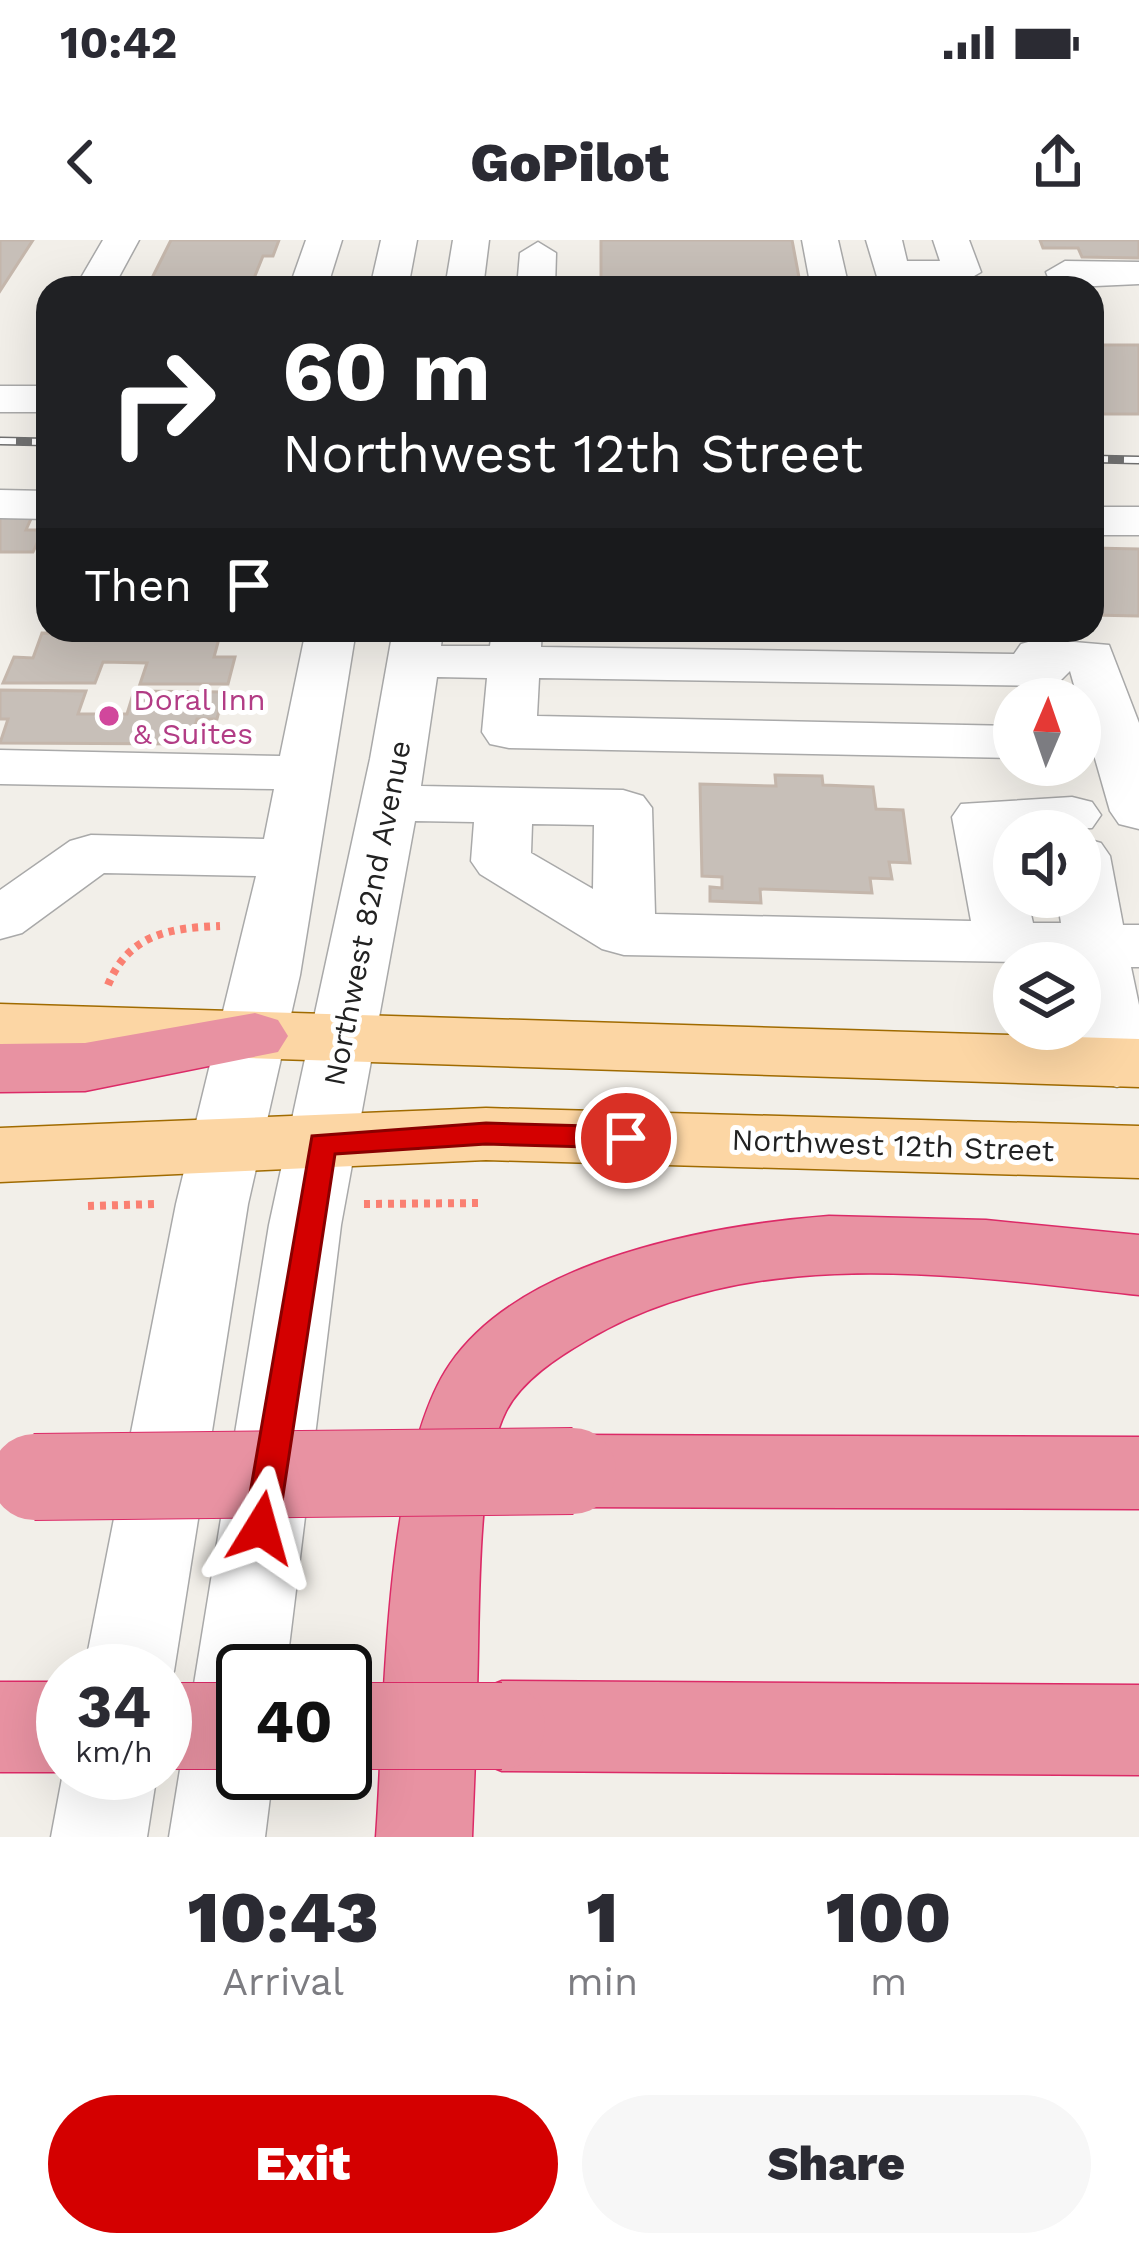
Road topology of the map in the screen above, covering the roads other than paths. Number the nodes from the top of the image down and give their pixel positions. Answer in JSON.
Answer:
{"nodes":[{"id":1,"x":121,"y":240,"type":"edge"},
{"id":2,"x":324,"y":240,"type":"edge"},
{"id":3,"x":399,"y":240,"type":"edge"},
{"id":4,"x":471,"y":240,"type":"edge"},
{"id":5,"x":820,"y":240,"type":"edge"},
{"id":6,"x":884,"y":240,"type":"edge"},
{"id":7,"x":951,"y":240,"type":"edge"},
{"id":8,"x":1139,"y":273,"type":"edge"},
{"id":9,"x":101,"y":276,"type":"edge"},
{"id":10,"x":312,"y":276,"type":"edge"},
{"id":11,"x":391,"y":276,"type":"edge"},
{"id":12,"x":466,"y":276,"type":"edge"},
{"id":13,"x":828,"y":276,"type":"edge"},
{"id":14,"x":1066,"y":276,"type":"edge"},
{"id":15,"x":1104,"y":294,"type":"edge"},
{"id":16,"x":1139,"y":295,"type":"edge"},
{"id":17,"x":0,"y":504,"type":"edge"},
{"id":18,"x":36,"y":505,"type":"edge"},
{"id":19,"x":1104,"y":521,"type":"edge"},
{"id":20,"x":1139,"y":521,"type":"edge"},
{"id":21,"x":329,"y":642,"type":"edge"},
{"id":22,"x":416,"y":645,"type":"edge"},
{"id":23,"x":515,"y":646,"type":"edge"},
{"id":24,"x":1080,"y":669,"type":"edge"},
{"id":25,"x":993,"y":742,"type":"edge"},
{"id":26,"x":0,"y":767,"type":"edge"},
{"id":27,"x":308,"y":773,"type":"junction"},
{"id":28,"x":389,"y":802,"type":"junction"},
{"id":29,"x":504,"y":805,"type":"junction"},
{"id":30,"x":1139,"y":811,"type":"edge"},
{"id":31,"x":993,"y":817,"type":"edge"},
{"id":32,"x":291,"y":858,"type":"junction"},
{"id":33,"x":993,"y":877,"type":"edge"},
{"id":34,"x":1101,"y":896,"type":"edge"},
{"id":35,"x":0,"y":919,"type":"edge"},
{"id":36,"x":624,"y":934,"type":"junction"},
{"id":37,"x":993,"y":943,"type":"edge"},
{"id":38,"x":1119,"y":945,"type":"edge"},
{"id":39,"x":0,"y":1028,"type":"edge"},
{"id":40,"x":255,"y":1036,"type":"junction"},
{"id":41,"x":344,"y":1039,"type":"junction"},
{"id":42,"x":1128,"y":1063,"type":"edge"},
{"id":43,"x":0,"y":1068,"type":"edge"},
{"id":44,"x":322,"y":1144,"type":"junction"},
{"id":45,"x":226,"y":1148,"type":"junction"},
{"id":46,"x":1139,"y":1152,"type":"edge"},
{"id":47,"x":0,"y":1155,"type":"edge"},
{"id":48,"x":1139,"y":1265,"type":"edge"},
{"id":49,"x":1139,"y":1473,"type":"edge"},
{"id":50,"x":11,"y":1475,"type":"edge"},
{"id":51,"x":134,"y":1644,"type":"edge"},
{"id":52,"x":36,"y":1726,"type":"edge"},
{"id":53,"x":372,"y":1726,"type":"edge"},
{"id":54,"x":0,"y":1727,"type":"edge"},
{"id":55,"x":1139,"y":1730,"type":"edge"},
{"id":56,"x":105,"y":1800,"type":"edge"},
{"id":57,"x":99,"y":1837,"type":"edge"},
{"id":58,"x":218,"y":1837,"type":"edge"},
{"id":59,"x":424,"y":1837,"type":"edge"}],
"edges":[{"from":1,"to":9,"type":"street"},
{"from":2,"to":10,"type":"street"},
{"from":3,"to":11,"type":"street"},
{"from":4,"to":12,"type":"street"},
{"from":5,"to":13,"type":"street"},
{"from":6,"to":7,"type":"street"},
{"from":8,"to":14,"type":"street"},
{"from":15,"to":16,"type":"street"},
{"from":17,"to":18,"type":"street"},
{"from":19,"to":20,"type":"street"},
{"from":21,"to":27,"type":"street"},
{"from":22,"to":23,"type":"street"},
{"from":22,"to":28,"type":"street","name":"Northwest 82nd Avenue"},
{"from":23,"to":24,"type":"street"},
{"from":23,"to":25,"type":"street"},
{"from":24,"to":30,"type":"street"},
{"from":26,"to":27,"type":"street"},
{"from":27,"to":32,"type":"street"},
{"from":28,"to":29,"type":"street"},
{"from":28,"to":41,"type":"street","name":"Northwest 82nd Avenue"},
{"from":29,"to":36,"type":"street"},
{"from":29,"to":36,"type":"street"},
{"from":31,"to":33,"type":"street"},
{"from":32,"to":35,"type":"street"},
{"from":32,"to":40,"type":"street"},
{"from":34,"to":38,"type":"street"},
{"from":36,"to":37,"type":"street"},
{"from":38,"to":42,"type":"street"},
{"from":39,"to":40,"type":"main road"},
{"from":40,"to":41,"type":"main road"},
{"from":40,"to":43,"type":"highway"},
{"from":40,"to":45,"type":"street"},
{"from":41,"to":42,"type":"main road"},
{"from":41,"to":44,"type":"street","name":"Northwest 82nd Avenue"},
{"from":44,"to":45,"type":"main road","name":"Northwest 12th Street"},
{"from":44,"to":46,"type":"main road","name":"Northwest 12th Street"},
{"from":44,"to":58,"type":"street","name":"Northwest 82nd Avenue"},
{"from":45,"to":47,"type":"main road","name":"Northwest 12th Street"},
{"from":45,"to":51,"type":"street"},
{"from":48,"to":59,"type":"highway"},
{"from":49,"to":50,"type":"highway","bridge":true},
{"from":52,"to":54,"type":"highway"},
{"from":53,"to":55,"type":"highway","bridge":true},
{"from":56,"to":57,"type":"street"}]}
